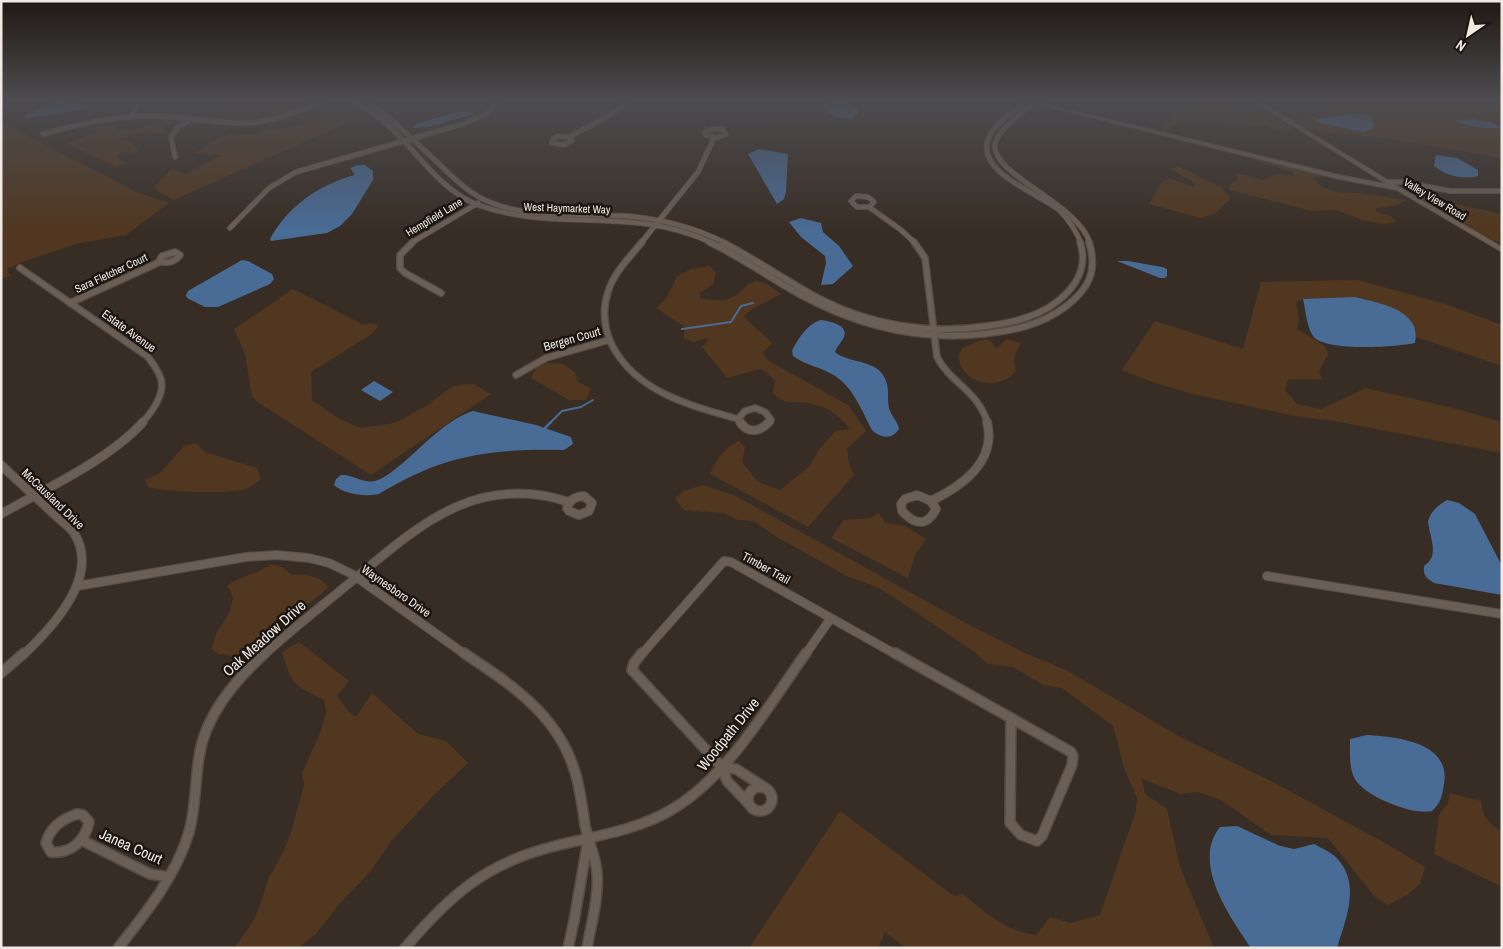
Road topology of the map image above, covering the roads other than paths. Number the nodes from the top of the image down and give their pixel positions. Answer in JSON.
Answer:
{"nodes":[{"id":1,"x":173,"y":145,"type":"edge"},
{"id":2,"x":388,"y":145,"type":"edge"},
{"id":3,"x":407,"y":145,"type":"edge"},
{"id":4,"x":419,"y":145,"type":"edge"},
{"id":5,"x":711,"y":145,"type":"edge"},
{"id":6,"x":995,"y":145,"type":"edge"},
{"id":7,"x":1210,"y":145,"type":"edge"},
{"id":8,"x":1328,"y":145,"type":"edge"},
{"id":9,"x":175,"y":157,"type":"dead end"},
{"id":10,"x":1388,"y":182,"type":"junction"},
{"id":11,"x":1027,"y":186,"type":"junction"},
{"id":12,"x":1397,"y":188,"type":"junction"},
{"id":13,"x":1502,"y":190,"type":"edge"},
{"id":14,"x":483,"y":201,"type":"junction"},
{"id":15,"x":476,"y":204,"type":"junction"},
{"id":16,"x":869,"y":207,"type":"dead end"},
{"id":17,"x":658,"y":222,"type":"junction"},
{"id":18,"x":230,"y":228,"type":"dead end"},
{"id":19,"x":1502,"y":250,"type":"edge"},
{"id":20,"x":160,"y":262,"type":"dead end"},
{"id":21,"x":20,"y":268,"type":"dead end"},
{"id":22,"x":783,"y":277,"type":"junction"},
{"id":23,"x":1077,"y":280,"type":"junction"},
{"id":24,"x":776,"y":281,"type":"junction"},
{"id":25,"x":1088,"y":283,"type":"junction"},
{"id":26,"x":440,"y":293,"type":"dead end"},
{"id":27,"x":70,"y":303,"type":"junction"},
{"id":28,"x":934,"y":332,"type":"junction"},
{"id":29,"x":609,"y":340,"type":"junction"},
{"id":30,"x":516,"y":375,"type":"dead end"},
{"id":31,"x":738,"y":419,"type":"junction"},
{"id":32,"x":1,"y":465,"type":"edge"},
{"id":33,"x":34,"y":495,"type":"junction"},
{"id":34,"x":931,"y":501,"type":"junction"},
{"id":35,"x":569,"y":502,"type":"dead end"},
{"id":36,"x":1,"y":514,"type":"edge"},
{"id":37,"x":1267,"y":576,"type":"dead end"},
{"id":38,"x":356,"y":578,"type":"junction"},
{"id":39,"x":77,"y":586,"type":"junction"},
{"id":40,"x":1502,"y":614,"type":"edge"},
{"id":41,"x":831,"y":618,"type":"junction"},
{"id":42,"x":1,"y":673,"type":"edge"},
{"id":43,"x":1011,"y":718,"type":"junction"},
{"id":44,"x":722,"y":767,"type":"junction"},
{"id":45,"x":766,"y":789,"type":"junction"},
{"id":46,"x":750,"y":804,"type":"junction"},
{"id":47,"x":82,"y":840,"type":"junction"},
{"id":48,"x":588,"y":840,"type":"junction"},
{"id":49,"x":169,"y":877,"type":"junction"},
{"id":50,"x":118,"y":948,"type":"edge"},
{"id":51,"x":405,"y":948,"type":"edge"},
{"id":52,"x":568,"y":948,"type":"edge"},
{"id":53,"x":587,"y":948,"type":"edge"}],
"edges":[{"from":1,"to":9,"type":"street"},
{"from":2,"to":18,"type":"street"},
{"from":3,"to":15,"type":"street","name":"West Haymarket Way"},
{"from":4,"to":14,"type":"street","name":"West Haymarket Way"},
{"from":5,"to":17,"type":"street"},
{"from":6,"to":11,"type":"street","name":"West Haymarket Way"},
{"from":7,"to":12,"type":"street"},
{"from":8,"to":10,"type":"main road","name":"Valley View Road"},
{"from":10,"to":12,"type":"main road","name":"Valley View Road"},
{"from":10,"to":13,"type":"street"},
{"from":11,"to":23,"type":"street","name":"West Haymarket Way"},
{"from":11,"to":25,"type":"street","name":"West Haymarket Way"},
{"from":12,"to":19,"type":"main road","name":"Valley View Road"},
{"from":14,"to":15,"type":"street","name":"Hempfield Lane"},
{"from":14,"to":17,"type":"street","name":"West Haymarket Way"},
{"from":15,"to":17,"type":"street","name":"West Haymarket Way"},
{"from":15,"to":26,"type":"street","name":"Hempfield Lane"},
{"from":16,"to":28,"type":"street"},
{"from":17,"to":22,"type":"street","name":"West Haymarket Way"},
{"from":17,"to":24,"type":"street","name":"West Haymarket Way"},
{"from":17,"to":29,"type":"street"},
{"from":20,"to":27,"type":"street","name":"Sara Fletcher Court"},
{"from":21,"to":27,"type":"street","name":"Estate Avenue"},
{"from":22,"to":24,"type":"street"},
{"from":22,"to":28,"type":"street","name":"West Haymarket Way"},
{"from":23,"to":25,"type":"street"},
{"from":23,"to":28,"type":"street","name":"West Haymarket Way"},
{"from":24,"to":28,"type":"street","name":"West Haymarket Way"},
{"from":25,"to":28,"type":"street","name":"West Haymarket Way"},
{"from":27,"to":33,"type":"street","name":"Estate Avenue"},
{"from":28,"to":34,"type":"street"},
{"from":29,"to":30,"type":"street","name":"Bergen Court"},
{"from":29,"to":31,"type":"street"},
{"from":31,"to":31,"type":"street"},
{"from":32,"to":33,"type":"street","name":"McCausland Drive"},
{"from":33,"to":36,"type":"street","name":"Estate Avenue"},
{"from":33,"to":39,"type":"street","name":"McCausland Drive"},
{"from":34,"to":34,"type":"street"},
{"from":35,"to":38,"type":"street","name":"Oak Meadow Drive"},
{"from":37,"to":40,"type":"street"},
{"from":38,"to":39,"type":"street","name":"Waynesboro Drive"},
{"from":38,"to":48,"type":"street","name":"Waynesboro Drive"},
{"from":38,"to":49,"type":"street","name":"Oak Meadow Drive"},
{"from":39,"to":42,"type":"street","name":"McCausland Drive"},
{"from":41,"to":43,"type":"street","name":"Timber Trail"},
{"from":41,"to":44,"type":"street","name":"Woodpath Drive"},
{"from":41,"to":44,"type":"street","name":"Timber Trail"},
{"from":43,"to":43,"type":"street","name":"Timber Trail"},
{"from":44,"to":45,"type":"street"},
{"from":44,"to":46,"type":"street"},
{"from":44,"to":48,"type":"street","name":"Woodpath Drive"},
{"from":45,"to":46,"type":"street"},
{"from":45,"to":46,"type":"street"},
{"from":47,"to":47,"type":"street","name":"Janea Court"},
{"from":47,"to":49,"type":"street","name":"Janea Court"},
{"from":48,"to":51,"type":"street","name":"Woodpath Drive"},
{"from":48,"to":52,"type":"street","name":"Waynesboro Drive"},
{"from":48,"to":53,"type":"street","name":"Waynesboro Drive"},
{"from":49,"to":50,"type":"street","name":"Oak Meadow Drive"}]}
